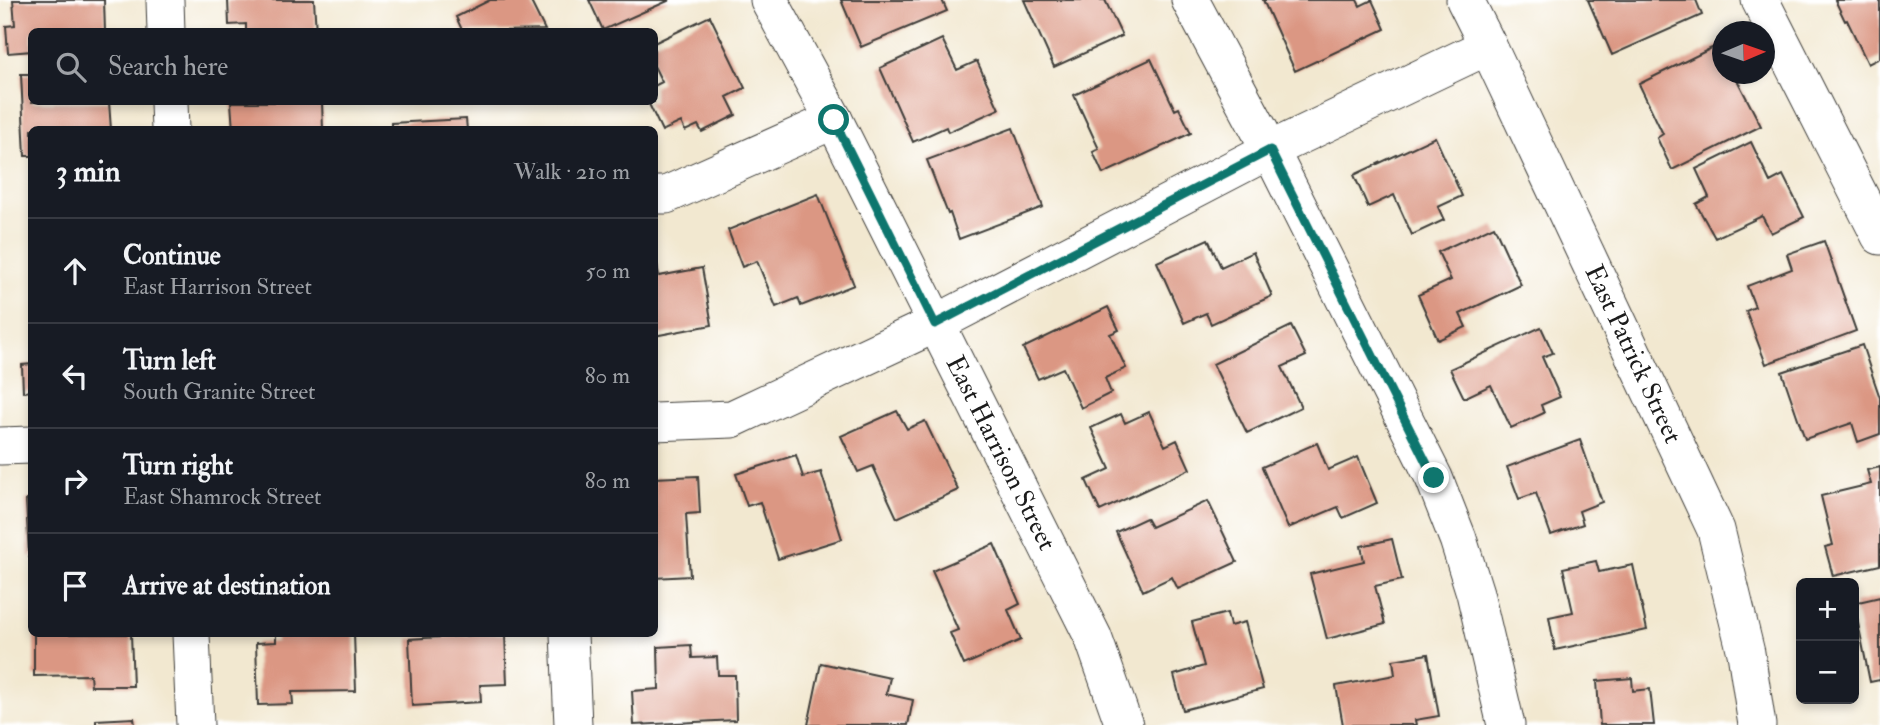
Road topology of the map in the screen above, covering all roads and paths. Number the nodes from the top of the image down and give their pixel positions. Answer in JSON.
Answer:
{"nodes":[{"id":1,"x":165,"y":0,"type":"edge"},
{"id":2,"x":769,"y":0,"type":"edge"},
{"id":3,"x":1190,"y":0,"type":"edge"},
{"id":4,"x":1465,"y":0,"type":"edge"},
{"id":5,"x":1760,"y":0,"type":"edge"},
{"id":6,"x":166,"y":28,"type":"edge"},
{"id":7,"x":1488,"y":46,"type":"junction"},
{"id":8,"x":169,"y":105,"type":"edge"},
{"id":9,"x":834,"y":120,"type":"junction"},
{"id":10,"x":170,"y":126,"type":"edge"},
{"id":11,"x":1270,"y":150,"type":"junction"},
{"id":12,"x":658,"y":195,"type":"edge"},
{"id":13,"x":1880,"y":236,"type":"edge"},
{"id":14,"x":935,"y":324,"type":"junction"},
{"id":15,"x":658,"y":422,"type":"edge"},
{"id":16,"x":28,"y":445,"type":"edge"},
{"id":17,"x":0,"y":446,"type":"edge"},
{"id":18,"x":191,"y":637,"type":"edge"},
{"id":19,"x":569,"y":637,"type":"edge"},
{"id":20,"x":195,"y":725,"type":"edge"},
{"id":21,"x":573,"y":725,"type":"edge"},
{"id":22,"x":1124,"y":725,"type":"edge"},
{"id":23,"x":1506,"y":725,"type":"edge"},
{"id":24,"x":1757,"y":725,"type":"edge"}],
"edges":[{"from":1,"to":6,"type":"street"},
{"from":2,"to":9,"type":"street","name":"East Harrison Street"},
{"from":3,"to":11,"type":"street"},
{"from":4,"to":7,"type":"street","name":"East Patrick Street"},
{"from":5,"to":13,"type":"street"},
{"from":7,"to":11,"type":"street"},
{"from":7,"to":24,"type":"street","name":"East Patrick Street"},
{"from":8,"to":10,"type":"street"},
{"from":9,"to":12,"type":"street"},
{"from":9,"to":14,"type":"street","name":"East Harrison Street"},
{"from":11,"to":14,"type":"street"},
{"from":11,"to":23,"type":"street"},
{"from":14,"to":15,"type":"street"},
{"from":14,"to":22,"type":"street","name":"East Harrison Street"},
{"from":16,"to":17,"type":"street"},
{"from":18,"to":20,"type":"street"},
{"from":19,"to":21,"type":"street"}]}
